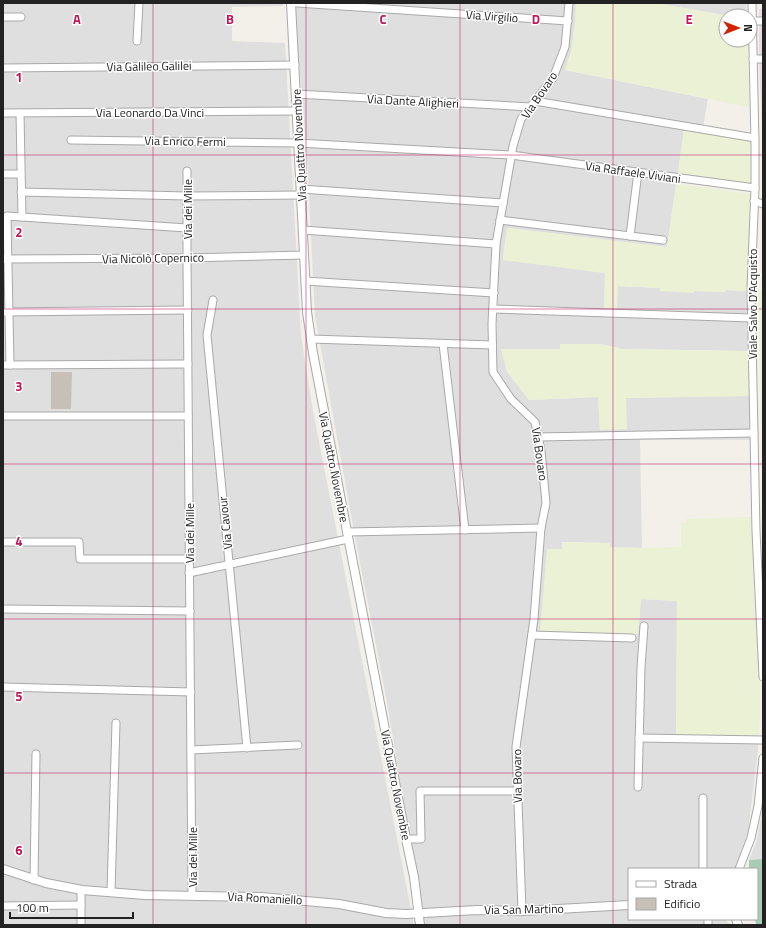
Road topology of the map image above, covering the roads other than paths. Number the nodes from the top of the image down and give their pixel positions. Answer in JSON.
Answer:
{"nodes":[{"id":1,"x":139,"y":3,"type":"edge"},
{"id":2,"x":291,"y":3,"type":"edge"},
{"id":3,"x":297,"y":3,"type":"edge"},
{"id":4,"x":569,"y":3,"type":"edge"},
{"id":5,"x":3,"y":17,"type":"edge"},
{"id":6,"x":22,"y":17,"type":"dead end"},
{"id":7,"x":568,"y":21,"type":"junction"},
{"id":8,"x":137,"y":41,"type":"dead end"},
{"id":9,"x":753,"y":48,"type":"edge"},
{"id":10,"x":763,"y":58,"type":"edge"},
{"id":11,"x":753,"y":59,"type":"junction"},
{"id":12,"x":295,"y":65,"type":"junction"},
{"id":13,"x":3,"y":68,"type":"edge"},
{"id":14,"x":296,"y":94,"type":"junction"},
{"id":15,"x":533,"y":104,"type":"junction"},
{"id":16,"x":297,"y":111,"type":"junction"},
{"id":17,"x":3,"y":113,"type":"edge"},
{"id":18,"x":20,"y":113,"type":"junction"},
{"id":19,"x":71,"y":140,"type":"dead end"},
{"id":20,"x":755,"y":140,"type":"junction"},
{"id":21,"x":298,"y":143,"type":"junction"},
{"id":22,"x":763,"y":143,"type":"edge"},
{"id":23,"x":511,"y":155,"type":"junction"},
{"id":24,"x":187,"y":171,"type":"dead end"},
{"id":25,"x":638,"y":172,"type":"junction"},
{"id":26,"x":3,"y":174,"type":"edge"},
{"id":27,"x":20,"y":174,"type":"junction"},
{"id":28,"x":755,"y":188,"type":"junction"},
{"id":29,"x":21,"y":192,"type":"junction"},
{"id":30,"x":301,"y":192,"type":"junction"},
{"id":31,"x":187,"y":196,"type":"junction"},
{"id":32,"x":754,"y":201,"type":"junction"},
{"id":33,"x":503,"y":203,"type":"junction"},
{"id":34,"x":763,"y":204,"type":"edge"},
{"id":35,"x":22,"y":217,"type":"junction"},
{"id":36,"x":500,"y":220,"type":"junction"},
{"id":37,"x":187,"y":228,"type":"junction"},
{"id":38,"x":303,"y":230,"type":"junction"},
{"id":39,"x":630,"y":236,"type":"junction"},
{"id":40,"x":663,"y":240,"type":"dead end"},
{"id":41,"x":496,"y":244,"type":"junction"},
{"id":42,"x":304,"y":255,"type":"junction"},
{"id":43,"x":187,"y":258,"type":"junction"},
{"id":44,"x":6,"y":259,"type":"edge"},
{"id":45,"x":305,"y":281,"type":"junction"},
{"id":46,"x":494,"y":293,"type":"junction"},
{"id":47,"x":213,"y":300,"type":"dead end"},
{"id":48,"x":493,"y":309,"type":"junction"},
{"id":49,"x":188,"y":310,"type":"junction"},
{"id":50,"x":6,"y":312,"type":"edge"},
{"id":51,"x":751,"y":318,"type":"junction"},
{"id":52,"x":311,"y":339,"type":"junction"},
{"id":53,"x":443,"y":344,"type":"junction"},
{"id":54,"x":492,"y":345,"type":"junction"},
{"id":55,"x":188,"y":364,"type":"junction"},
{"id":56,"x":7,"y":365,"type":"edge"},
{"id":57,"x":3,"y":416,"type":"edge"},
{"id":58,"x":188,"y":416,"type":"junction"},
{"id":59,"x":754,"y":432,"type":"junction"},
{"id":60,"x":538,"y":436,"type":"junction"},
{"id":61,"x":541,"y":528,"type":"junction"},
{"id":62,"x":465,"y":530,"type":"junction"},
{"id":63,"x":760,"y":532,"type":"edge"},
{"id":64,"x":347,"y":536,"type":"junction"},
{"id":65,"x":3,"y":542,"type":"edge"},
{"id":66,"x":189,"y":559,"type":"junction"},
{"id":67,"x":229,"y":564,"type":"junction"},
{"id":68,"x":189,"y":573,"type":"junction"},
{"id":69,"x":761,"y":593,"type":"edge"},
{"id":70,"x":3,"y":609,"type":"edge"},
{"id":71,"x":190,"y":611,"type":"junction"},
{"id":72,"x":644,"y":626,"type":"dead end"},
{"id":73,"x":532,"y":635,"type":"junction"},
{"id":74,"x":632,"y":638,"type":"dead end"},
{"id":75,"x":763,"y":651,"type":"edge"},
{"id":76,"x":763,"y":677,"type":"edge"},
{"id":77,"x":3,"y":687,"type":"edge"},
{"id":78,"x":191,"y":692,"type":"junction"},
{"id":79,"x":116,"y":723,"type":"dead end"},
{"id":80,"x":639,"y":738,"type":"junction"},
{"id":81,"x":763,"y":740,"type":"edge"},
{"id":82,"x":298,"y":745,"type":"dead end"},
{"id":83,"x":247,"y":748,"type":"junction"},
{"id":84,"x":191,"y":750,"type":"junction"},
{"id":85,"x":36,"y":754,"type":"dead end"},
{"id":86,"x":763,"y":758,"type":"edge"},
{"id":87,"x":638,"y":788,"type":"dead end"},
{"id":88,"x":517,"y":791,"type":"junction"},
{"id":89,"x":703,"y":798,"type":"dead end"},
{"id":90,"x":760,"y":806,"type":"edge"},
{"id":91,"x":406,"y":839,"type":"junction"},
{"id":92,"x":703,"y":868,"type":"edge"},
{"id":93,"x":739,"y":868,"type":"edge"},
{"id":94,"x":3,"y":869,"type":"edge"},
{"id":95,"x":34,"y":880,"type":"junction"},
{"id":96,"x":81,"y":890,"type":"junction"},
{"id":97,"x":111,"y":892,"type":"junction"},
{"id":98,"x":192,"y":895,"type":"junction"},
{"id":99,"x":81,"y":905,"type":"junction"},
{"id":100,"x":628,"y":905,"type":"edge"},
{"id":101,"x":3,"y":906,"type":"edge"},
{"id":102,"x":522,"y":911,"type":"junction"},
{"id":103,"x":419,"y":913,"type":"junction"},
{"id":104,"x":81,"y":925,"type":"edge"},
{"id":105,"x":420,"y":925,"type":"edge"}],
"edges":[{"from":1,"to":8,"type":"street"},
{"from":2,"to":12,"type":"street","name":"Via Quattro Novembre"},
{"from":3,"to":7,"type":"street","name":"Via Virgilio"},
{"from":4,"to":7,"type":"street","name":"Via Bovaro"},
{"from":5,"to":6,"type":"street"},
{"from":7,"to":15,"type":"street","name":"Via Bovaro"},
{"from":9,"to":11,"type":"street","name":"Viale Salvo D'Acquisto"},
{"from":10,"to":11,"type":"street"},
{"from":11,"to":20,"type":"street","name":"Viale Salvo D'Acquisto"},
{"from":12,"to":13,"type":"street","name":"Via Galileo Galilei"},
{"from":12,"to":14,"type":"street","name":"Via Quattro Novembre"},
{"from":14,"to":15,"type":"street","name":"Via Dante Alighieri"},
{"from":14,"to":16,"type":"street","name":"Via Quattro Novembre"},
{"from":15,"to":20,"type":"street","name":"Via Dante Alighieri"},
{"from":15,"to":23,"type":"street","name":"Via Bovaro"},
{"from":16,"to":18,"type":"street","name":"Via Leonardo Da Vinci"},
{"from":16,"to":21,"type":"street","name":"Via Quattro Novembre"},
{"from":17,"to":18,"type":"street","name":"Via Leonardo Da Vinci"},
{"from":18,"to":27,"type":"street"},
{"from":19,"to":21,"type":"street","name":"Via Enrico Fermi"},
{"from":20,"to":22,"type":"street","name":"Via Dante Alighieri"},
{"from":20,"to":28,"type":"street","name":"Viale Salvo D'Acquisto"},
{"from":21,"to":23,"type":"street","name":"Via Enrico Fermi"},
{"from":21,"to":30,"type":"street","name":"Via Quattro Novembre"},
{"from":23,"to":25,"type":"street","name":"Via Raffaele Viviani"},
{"from":23,"to":33,"type":"street","name":"Via Bovaro"},
{"from":24,"to":31,"type":"street","name":"Via dei Mille"},
{"from":25,"to":28,"type":"street","name":"Via Raffaele Viviani"},
{"from":25,"to":39,"type":"street"},
{"from":26,"to":27,"type":"street"},
{"from":27,"to":29,"type":"street"},
{"from":28,"to":32,"type":"street","name":"Viale Salvo D'Acquisto"},
{"from":29,"to":31,"type":"street"},
{"from":29,"to":35,"type":"street"},
{"from":30,"to":31,"type":"street"},
{"from":30,"to":33,"type":"street"},
{"from":30,"to":38,"type":"street","name":"Via Quattro Novembre"},
{"from":31,"to":37,"type":"street","name":"Via dei Mille"},
{"from":32,"to":34,"type":"street"},
{"from":32,"to":51,"type":"street","name":"Viale Salvo D'Acquisto"},
{"from":33,"to":36,"type":"street","name":"Via Bovaro"},
{"from":35,"to":37,"type":"street"},
{"from":35,"to":44,"type":"street"},
{"from":36,"to":39,"type":"street"},
{"from":36,"to":41,"type":"street","name":"Via Bovaro"},
{"from":37,"to":43,"type":"street","name":"Via dei Mille"},
{"from":38,"to":41,"type":"street"},
{"from":38,"to":42,"type":"street","name":"Via Quattro Novembre"},
{"from":39,"to":40,"type":"street"},
{"from":41,"to":46,"type":"street","name":"Via Bovaro"},
{"from":42,"to":43,"type":"street","name":"Via Nicolò Copernico"},
{"from":42,"to":45,"type":"street","name":"Via Quattro Novembre"},
{"from":43,"to":44,"type":"street","name":"Via Nicolò Copernico"},
{"from":43,"to":49,"type":"street","name":"Via dei Mille"},
{"from":44,"to":50,"type":"street"},
{"from":45,"to":46,"type":"street"},
{"from":45,"to":52,"type":"street","name":"Via Quattro Novembre"},
{"from":46,"to":48,"type":"street","name":"Via Bovaro"},
{"from":47,"to":67,"type":"street","name":"Via Cavour"},
{"from":48,"to":51,"type":"street"},
{"from":48,"to":54,"type":"street","name":"Via Bovaro"},
{"from":49,"to":50,"type":"street"},
{"from":49,"to":55,"type":"street","name":"Via dei Mille"},
{"from":50,"to":56,"type":"street"},
{"from":51,"to":59,"type":"street","name":"Viale Salvo D'Acquisto"},
{"from":52,"to":53,"type":"street"},
{"from":52,"to":64,"type":"street","name":"Via Quattro Novembre"},
{"from":53,"to":54,"type":"street"},
{"from":53,"to":62,"type":"street"},
{"from":54,"to":60,"type":"street","name":"Via Bovaro"},
{"from":55,"to":56,"type":"street"},
{"from":55,"to":58,"type":"street","name":"Via dei Mille"},
{"from":57,"to":58,"type":"street"},
{"from":58,"to":66,"type":"street","name":"Via dei Mille"},
{"from":59,"to":60,"type":"street"},
{"from":59,"to":63,"type":"street","name":"Viale Salvo D'Acquisto"},
{"from":60,"to":61,"type":"street","name":"Via Bovaro"},
{"from":61,"to":62,"type":"street"},
{"from":61,"to":73,"type":"street","name":"Via Bovaro"},
{"from":62,"to":64,"type":"street"},
{"from":63,"to":69,"type":"street","name":"Viale Salvo D'Acquisto"},
{"from":64,"to":67,"type":"street"},
{"from":64,"to":91,"type":"street","name":"Via Quattro Novembre"},
{"from":65,"to":66,"type":"street"},
{"from":66,"to":68,"type":"street","name":"Via dei Mille"},
{"from":67,"to":68,"type":"street"},
{"from":67,"to":83,"type":"street","name":"Via Cavour"},
{"from":68,"to":71,"type":"street","name":"Via dei Mille"},
{"from":69,"to":75,"type":"street","name":"Viale Salvo D'Acquisto"},
{"from":70,"to":71,"type":"street"},
{"from":71,"to":78,"type":"street","name":"Via dei Mille"},
{"from":72,"to":80,"type":"street"},
{"from":73,"to":74,"type":"street"},
{"from":73,"to":88,"type":"street","name":"Via Bovaro"},
{"from":75,"to":76,"type":"street","name":"Viale Salvo D'Acquisto"},
{"from":77,"to":78,"type":"street"},
{"from":78,"to":84,"type":"street","name":"Via dei Mille"},
{"from":79,"to":97,"type":"street"},
{"from":80,"to":81,"type":"street"},
{"from":80,"to":87,"type":"street"},
{"from":82,"to":83,"type":"street"},
{"from":83,"to":84,"type":"street"},
{"from":84,"to":98,"type":"street","name":"Via dei Mille"},
{"from":85,"to":95,"type":"street"},
{"from":86,"to":90,"type":"street"},
{"from":88,"to":91,"type":"street"},
{"from":88,"to":102,"type":"street","name":"Via Bovaro"},
{"from":89,"to":92,"type":"street"},
{"from":90,"to":93,"type":"street"},
{"from":91,"to":103,"type":"street","name":"Via Quattro Novembre"},
{"from":94,"to":95,"type":"street","name":"Via Romaniello"},
{"from":95,"to":96,"type":"street","name":"Via Romaniello"},
{"from":96,"to":97,"type":"street","name":"Via Romaniello"},
{"from":96,"to":99,"type":"street"},
{"from":97,"to":98,"type":"street","name":"Via Romaniello"},
{"from":98,"to":103,"type":"street","name":"Via Romaniello"},
{"from":99,"to":101,"type":"street"},
{"from":99,"to":104,"type":"street"},
{"from":100,"to":102,"type":"street","name":"Via San Martino"},
{"from":102,"to":103,"type":"street","name":"Via San Martino"},
{"from":103,"to":105,"type":"street","name":"Via Quattro Novembre"}]}
